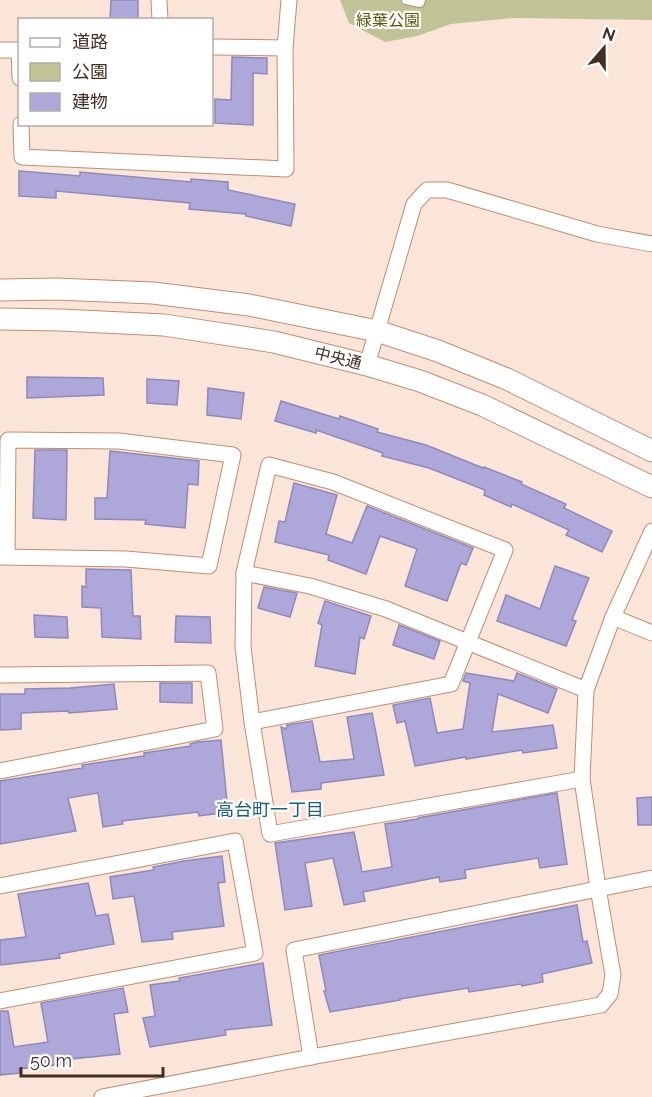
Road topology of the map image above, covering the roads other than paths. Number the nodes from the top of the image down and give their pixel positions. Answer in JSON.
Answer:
{"nodes":[{"id":1,"x":159,"y":0,"type":"edge"},
{"id":2,"x":289,"y":0,"type":"edge"},
{"id":3,"x":406,"y":0,"type":"edge"},
{"id":4,"x":421,"y":0,"type":"edge"},
{"id":5,"x":160,"y":18,"type":"edge"},
{"id":6,"x":213,"y":47,"type":"edge"},
{"id":7,"x":285,"y":48,"type":"junction"},
{"id":8,"x":0,"y":50,"type":"edge"},
{"id":9,"x":18,"y":50,"type":"edge"},
{"id":10,"x":21,"y":126,"type":"edge"},
{"id":11,"x":652,"y":244,"type":"edge"},
{"id":12,"x":0,"y":290,"type":"edge"},
{"id":13,"x":0,"y":319,"type":"edge"},
{"id":14,"x":376,"y":331,"type":"junction"},
{"id":15,"x":367,"y":365,"type":"junction"},
{"id":16,"x":652,"y":451,"type":"edge"},
{"id":17,"x":652,"y":487,"type":"edge"},
{"id":18,"x":652,"y":531,"type":"edge"},
{"id":19,"x":3,"y":557,"type":"edge"},
{"id":20,"x":244,"y":573,"type":"junction"},
{"id":21,"x":613,"y":617,"type":"junction"},
{"id":22,"x":652,"y":633,"type":"edge"},
{"id":23,"x":469,"y":642,"type":"junction"},
{"id":24,"x":0,"y":675,"type":"edge"},
{"id":25,"x":586,"y":690,"type":"junction"},
{"id":26,"x":252,"y":723,"type":"junction"},
{"id":27,"x":0,"y":771,"type":"edge"},
{"id":28,"x":582,"y":779,"type":"junction"},
{"id":29,"x":652,"y":878,"type":"edge"},
{"id":30,"x":0,"y":886,"type":"edge"},
{"id":31,"x":597,"y":888,"type":"junction"},
{"id":32,"x":0,"y":1001,"type":"edge"},
{"id":33,"x":311,"y":1057,"type":"junction"},
{"id":34,"x":102,"y":1097,"type":"edge"}],
"edges":[{"from":1,"to":5,"type":"street"},
{"from":2,"to":7,"type":"street"},
{"from":3,"to":4,"type":"lane"},
{"from":6,"to":7,"type":"street"},
{"from":7,"to":10,"type":"street"},
{"from":8,"to":9,"type":"street"},
{"from":11,"to":14,"type":"street"},
{"from":12,"to":14,"type":"street","name":"中央通"},
{"from":13,"to":15,"type":"street","name":"中央通"},
{"from":14,"to":15,"type":"street"},
{"from":14,"to":16,"type":"street","name":"中央通"},
{"from":15,"to":17,"type":"street","name":"中央通"},
{"from":18,"to":21,"type":"street"},
{"from":19,"to":19,"type":"street"},
{"from":20,"to":23,"type":"street"},
{"from":20,"to":23,"type":"street"},
{"from":20,"to":26,"type":"street"},
{"from":21,"to":22,"type":"street"},
{"from":21,"to":25,"type":"street"},
{"from":23,"to":25,"type":"street"},
{"from":23,"to":26,"type":"street"},
{"from":24,"to":27,"type":"street"},
{"from":25,"to":28,"type":"street"},
{"from":26,"to":28,"type":"street"},
{"from":28,"to":31,"type":"street"},
{"from":29,"to":31,"type":"street"},
{"from":30,"to":32,"type":"street"},
{"from":31,"to":33,"type":"street"},
{"from":31,"to":33,"type":"street"},
{"from":33,"to":34,"type":"street"}]}
